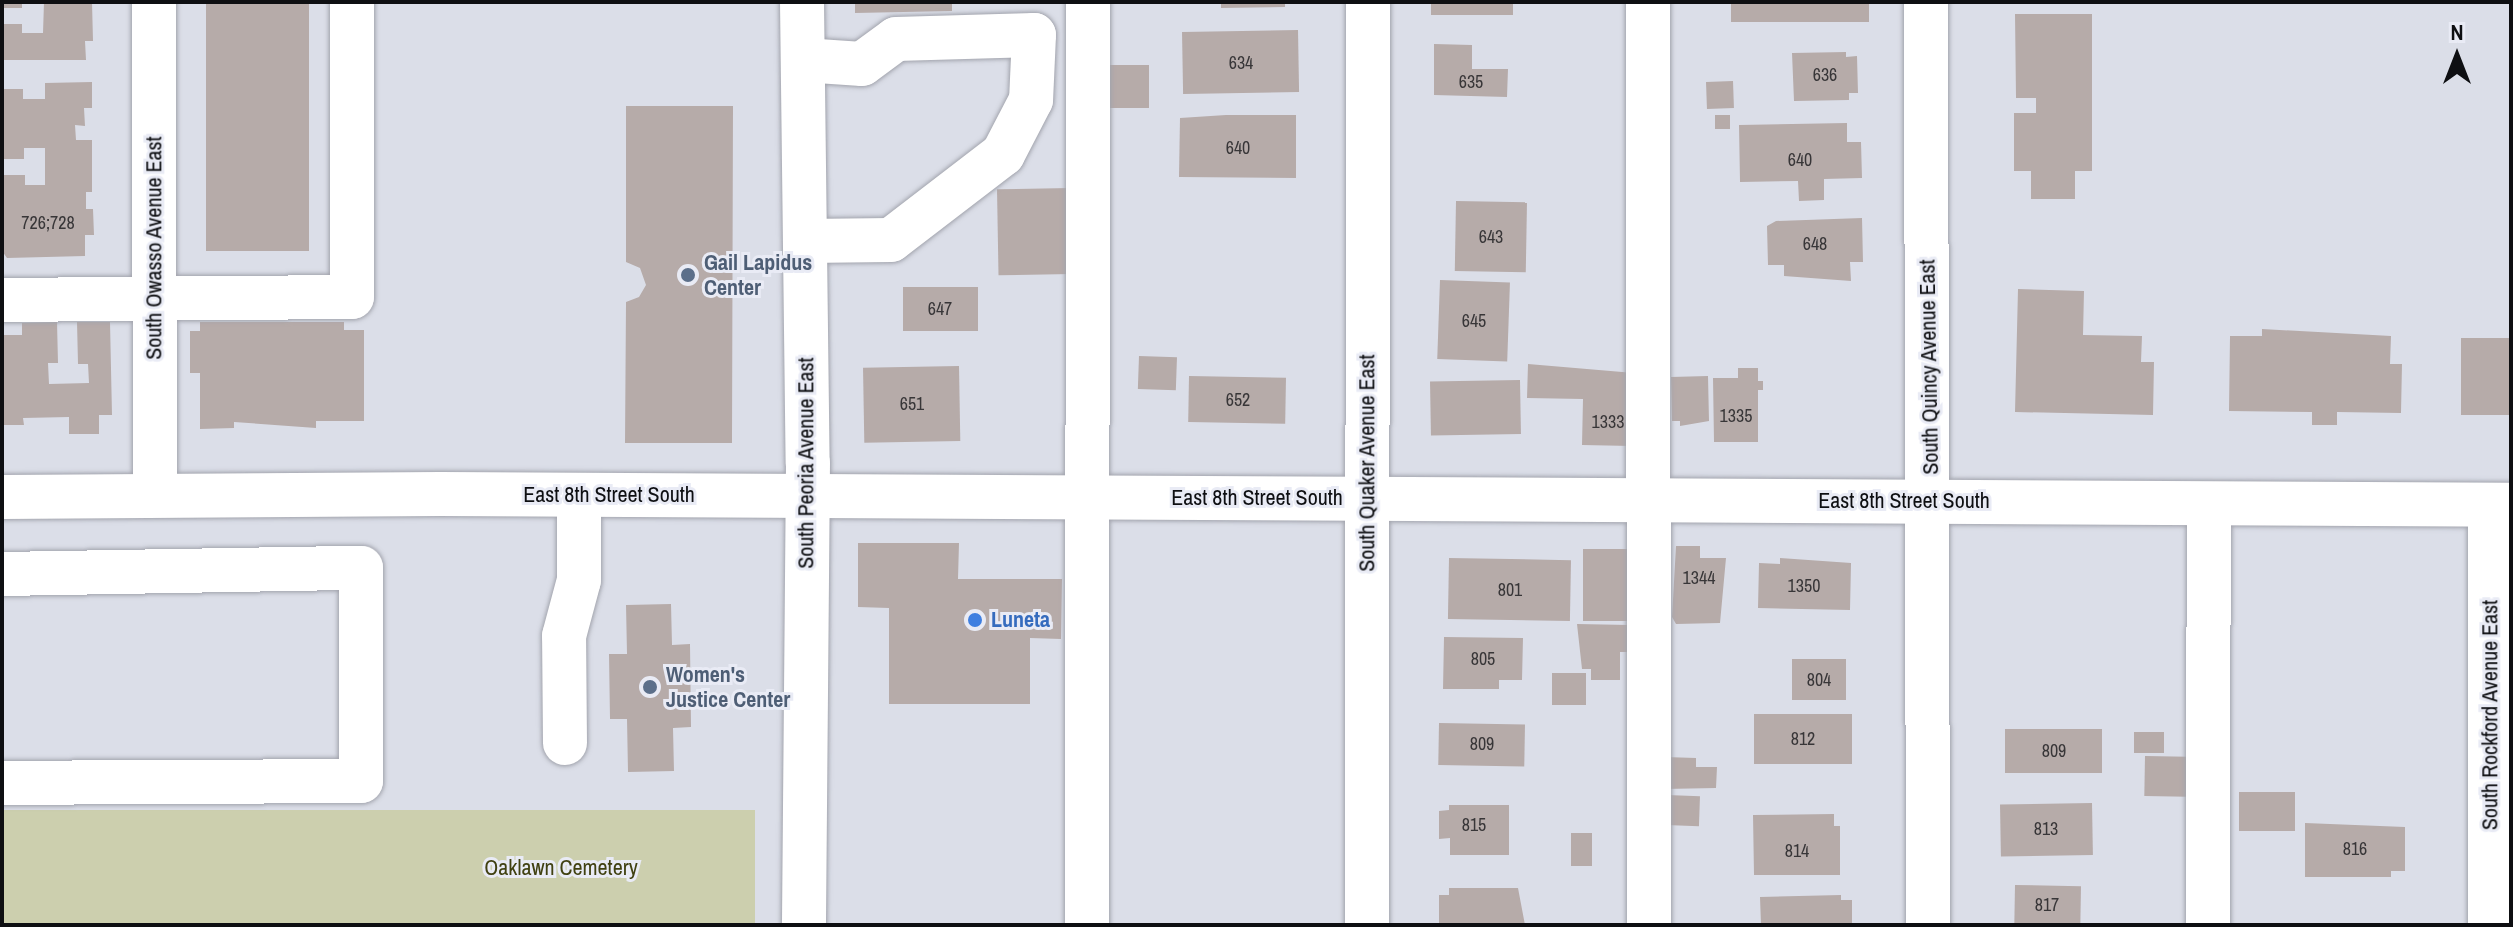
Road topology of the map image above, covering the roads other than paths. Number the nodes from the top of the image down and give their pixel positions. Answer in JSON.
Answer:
{"nodes":[{"id":1,"x":154,"y":2,"type":"edge"},
{"id":2,"x":352,"y":2,"type":"edge"},
{"id":3,"x":802,"y":2,"type":"edge"},
{"id":4,"x":1088,"y":2,"type":"edge"},
{"id":5,"x":1368,"y":2,"type":"edge"},
{"id":6,"x":1648,"y":2,"type":"edge"},
{"id":7,"x":1926,"y":2,"type":"edge"},
{"id":8,"x":803,"y":60,"type":"junction"},
{"id":9,"x":805,"y":241,"type":"junction"},
{"id":10,"x":155,"y":299,"type":"junction"},
{"id":11,"x":2,"y":300,"type":"edge"},
{"id":12,"x":155,"y":494,"type":"junction"},
{"id":13,"x":579,"y":495,"type":"junction"},
{"id":14,"x":808,"y":496,"type":"junction"},
{"id":15,"x":2,"y":497,"type":"edge"},
{"id":16,"x":1088,"y":497,"type":"junction"},
{"id":17,"x":1367,"y":498,"type":"junction"},
{"id":18,"x":1650,"y":500,"type":"junction"},
{"id":19,"x":1930,"y":501,"type":"junction"},
{"id":20,"x":2209,"y":504,"type":"junction"},
{"id":21,"x":2500,"y":505,"type":"edge"},
{"id":22,"x":2,"y":574,"type":"edge"},
{"id":23,"x":565,"y":743,"type":"dead end"},
{"id":24,"x":2,"y":783,"type":"edge"},
{"id":25,"x":804,"y":925,"type":"edge"},
{"id":26,"x":1087,"y":925,"type":"edge"},
{"id":27,"x":1367,"y":925,"type":"edge"},
{"id":28,"x":1649,"y":925,"type":"edge"},
{"id":29,"x":1928,"y":925,"type":"edge"},
{"id":30,"x":2208,"y":925,"type":"edge"},
{"id":31,"x":2490,"y":925,"type":"edge"}],
"edges":[{"from":1,"to":10,"type":"street","name":"South Owasso Avenue East"},
{"from":2,"to":10,"type":"street"},
{"from":3,"to":8,"type":"street","name":"South Peoria Avenue East"},
{"from":4,"to":16,"type":"street"},
{"from":5,"to":17,"type":"street","name":"South Quaker Avenue East"},
{"from":6,"to":18,"type":"street"},
{"from":7,"to":19,"type":"street","name":"South Quincy Avenue East"},
{"from":8,"to":9,"type":"street","name":"South Peoria Avenue East"},
{"from":8,"to":9,"type":"street"},
{"from":9,"to":14,"type":"street","name":"South Peoria Avenue East"},
{"from":10,"to":11,"type":"street"},
{"from":10,"to":12,"type":"street","name":"South Owasso Avenue East"},
{"from":12,"to":13,"type":"street","name":"East 8th Street South"},
{"from":12,"to":15,"type":"street","name":"East 8th Street South"},
{"from":13,"to":14,"type":"street","name":"East 8th Street South"},
{"from":13,"to":23,"type":"street"},
{"from":14,"to":16,"type":"street","name":"East 8th Street South"},
{"from":14,"to":25,"type":"street","name":"South Peoria Avenue East"},
{"from":16,"to":17,"type":"street","name":"East 8th Street South"},
{"from":16,"to":26,"type":"street"},
{"from":17,"to":18,"type":"street","name":"East 8th Street South"},
{"from":17,"to":27,"type":"street","name":"South Quaker Avenue East"},
{"from":18,"to":19,"type":"street","name":"East 8th Street South"},
{"from":18,"to":28,"type":"street"},
{"from":19,"to":20,"type":"street","name":"East 8th Street South"},
{"from":19,"to":29,"type":"street","name":"South Quincy Avenue East"},
{"from":20,"to":21,"type":"street","name":"East 8th Street South"},
{"from":20,"to":30,"type":"street"},
{"from":21,"to":31,"type":"street","name":"South Rockford Avenue East"},
{"from":22,"to":24,"type":"street"}]}
